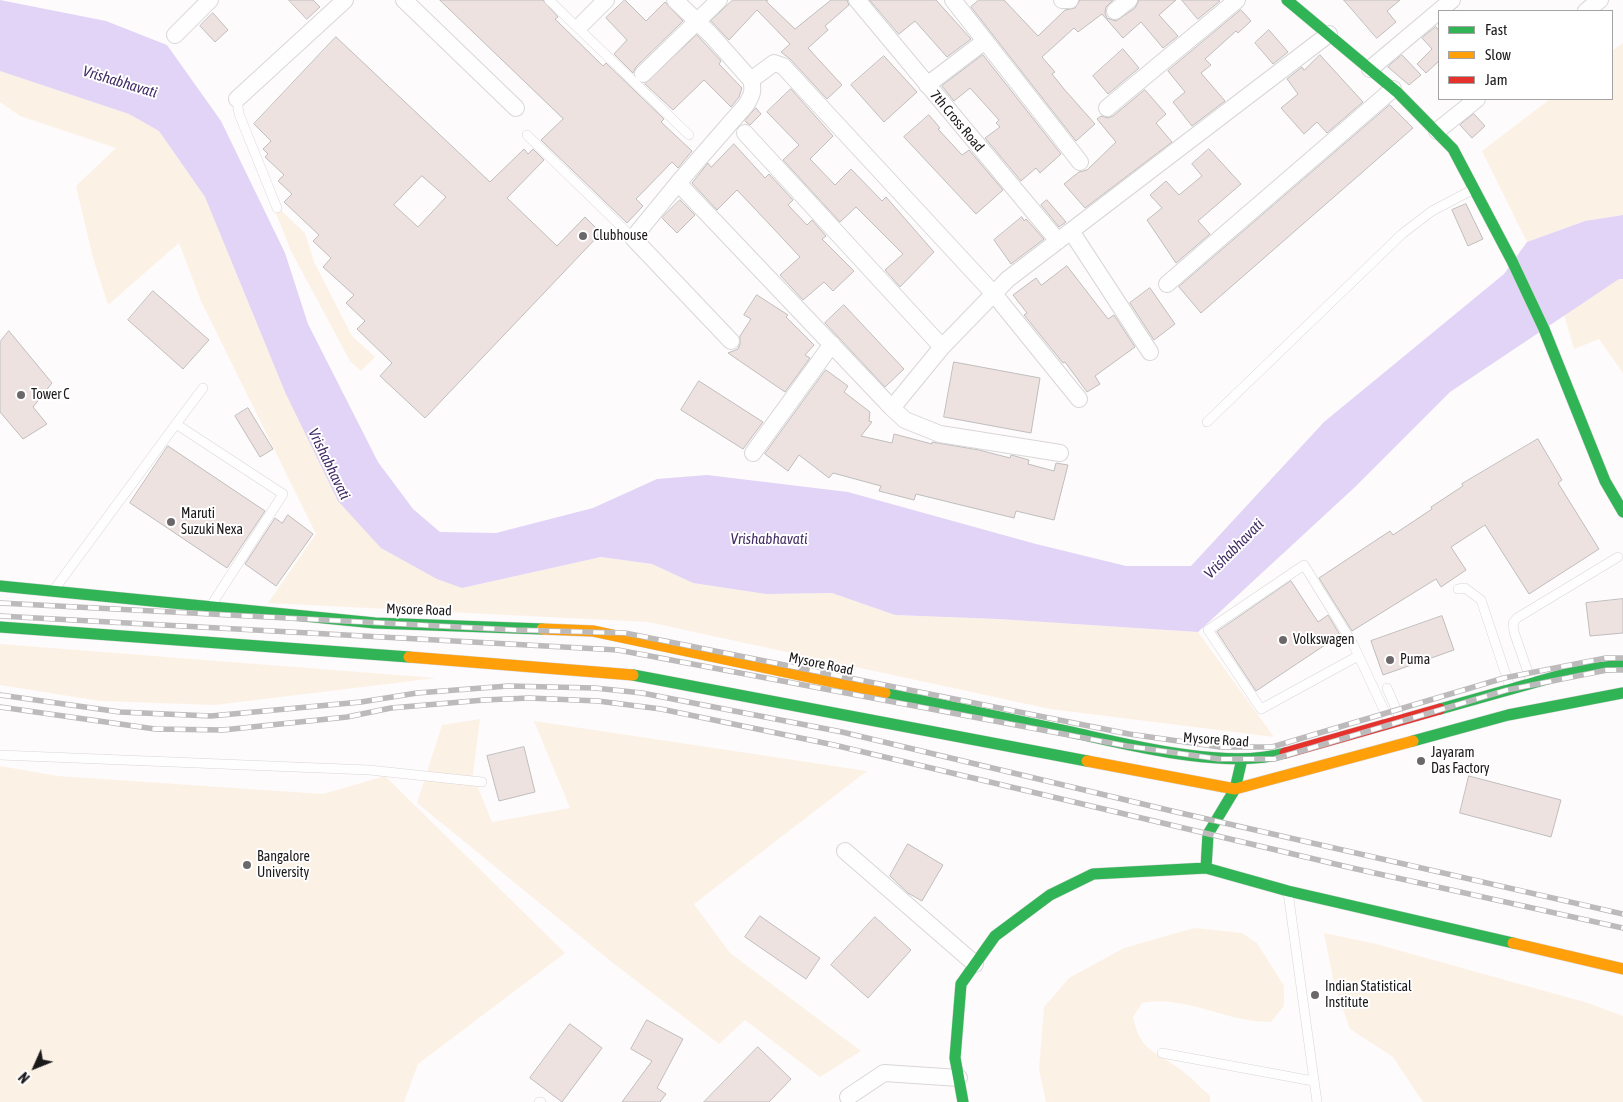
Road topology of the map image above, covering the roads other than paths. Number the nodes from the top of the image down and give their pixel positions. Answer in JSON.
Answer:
{"nodes":[{"id":1,"x":210,"y":0,"type":"edge"},
{"id":2,"x":345,"y":0,"type":"edge"},
{"id":3,"x":404,"y":0,"type":"edge"},
{"id":4,"x":549,"y":0,"type":"edge"},
{"id":5,"x":606,"y":0,"type":"edge"},
{"id":6,"x":675,"y":0,"type":"edge"},
{"id":7,"x":719,"y":0,"type":"edge"},
{"id":8,"x":857,"y":0,"type":"edge"},
{"id":9,"x":953,"y":0,"type":"edge"},
{"id":10,"x":1062,"y":0,"type":"edge"},
{"id":11,"x":1070,"y":0,"type":"edge"},
{"id":12,"x":1129,"y":0,"type":"edge"},
{"id":13,"x":1237,"y":0,"type":"edge"},
{"id":14,"x":1287,"y":0,"type":"edge"},
{"id":15,"x":1452,"y":0,"type":"edge"},
{"id":16,"x":1600,"y":0,"type":"edge"},
{"id":17,"x":1440,"y":10,"type":"edge"},
{"id":18,"x":1587,"y":10,"type":"edge"},
{"id":19,"x":1115,"y":11,"type":"dead end"},
{"id":20,"x":1438,"y":12,"type":"edge"},
{"id":21,"x":697,"y":21,"type":"junction"},
{"id":22,"x":584,"y":23,"type":"dead end"},
{"id":23,"x":1329,"y":34,"type":"junction"},
{"id":24,"x":175,"y":35,"type":"dead end"},
{"id":25,"x":985,"y":41,"type":"junction"},
{"id":26,"x":1370,"y":69,"type":"junction"},
{"id":27,"x":643,"y":74,"type":"dead end"},
{"id":28,"x":751,"y":80,"type":"junction"},
{"id":29,"x":927,"y":85,"type":"junction"},
{"id":30,"x":1393,"y":89,"type":"junction"},
{"id":31,"x":237,"y":99,"type":"joint"},
{"id":32,"x":1476,"y":100,"type":"edge"},
{"id":33,"x":516,"y":108,"type":"dead end"},
{"id":34,"x":1107,"y":108,"type":"dead end"},
{"id":35,"x":1437,"y":131,"type":"junction"},
{"id":36,"x":745,"y":133,"type":"dead end"},
{"id":37,"x":527,"y":135,"type":"dead end"},
{"id":38,"x":690,"y":135,"type":"dead end"},
{"id":39,"x":1080,"y":162,"type":"dead end"},
{"id":40,"x":678,"y":183,"type":"junction"},
{"id":41,"x":1475,"y":188,"type":"junction"},
{"id":42,"x":277,"y":208,"type":"dead end"},
{"id":43,"x":1064,"y":236,"type":"junction"},
{"id":44,"x":633,"y":238,"type":"junction"},
{"id":45,"x":1167,"y":284,"type":"dead end"},
{"id":46,"x":994,"y":294,"type":"junction"},
{"id":47,"x":731,"y":342,"type":"dead end"},
{"id":48,"x":832,"y":344,"type":"junction"},
{"id":49,"x":942,"y":347,"type":"junction"},
{"id":50,"x":1150,"y":352,"type":"dead end"},
{"id":51,"x":203,"y":388,"type":"dead end"},
{"id":52,"x":1079,"y":399,"type":"dead end"},
{"id":53,"x":892,"y":408,"type":"junction"},
{"id":54,"x":1207,"y":422,"type":"dead end"},
{"id":55,"x":176,"y":424,"type":"junction"},
{"id":56,"x":753,"y":453,"type":"dead end"},
{"id":57,"x":1060,"y":453,"type":"dead end"},
{"id":58,"x":1623,"y":512,"type":"edge"},
{"id":59,"x":1618,"y":557,"type":"dead end"},
{"id":60,"x":0,"y":586,"type":"edge"},
{"id":61,"x":1458,"y":588,"type":"dead end"},
{"id":62,"x":53,"y":592,"type":"junction"},
{"id":63,"x":210,"y":607,"type":"junction"},
{"id":64,"x":0,"y":627,"type":"edge"},
{"id":65,"x":1358,"y":656,"type":"junction"},
{"id":66,"x":1623,"y":665,"type":"edge"},
{"id":67,"x":1532,"y":684,"type":"junction"},
{"id":68,"x":1386,"y":688,"type":"dead end"},
{"id":69,"x":1511,"y":690,"type":"junction"},
{"id":70,"x":1623,"y":693,"type":"edge"},
{"id":71,"x":1396,"y":722,"type":"junction"},
{"id":72,"x":0,"y":755,"type":"edge"},
{"id":73,"x":1242,"y":759,"type":"junction"},
{"id":74,"x":482,"y":782,"type":"dead end"},
{"id":75,"x":1235,"y":789,"type":"junction"},
{"id":76,"x":846,"y":851,"type":"dead end"},
{"id":77,"x":1206,"y":868,"type":"junction"},
{"id":78,"x":1288,"y":891,"type":"junction"},
{"id":79,"x":976,"y":964,"type":"junction"},
{"id":80,"x":1623,"y":969,"type":"edge"},
{"id":81,"x":1162,"y":1054,"type":"dead end"},
{"id":82,"x":959,"y":1078,"type":"junction"},
{"id":83,"x":1313,"y":1081,"type":"junction"},
{"id":84,"x":848,"y":1097,"type":"dead end"},
{"id":85,"x":963,"y":1102,"type":"edge"},
{"id":86,"x":1316,"y":1102,"type":"edge"}],
"edges":[{"from":1,"to":24,"type":"street"},
{"from":2,"to":31,"type":"street"},
{"from":3,"to":33,"type":"street"},
{"from":4,"to":38,"type":"lane"},
{"from":5,"to":22,"type":"street"},
{"from":6,"to":21,"type":"street"},
{"from":7,"to":21,"type":"street"},
{"from":8,"to":29,"type":"street","name":"7th Cross Road"},
{"from":9,"to":25,"type":"street"},
{"from":10,"to":11,"type":"street"},
{"from":12,"to":19,"type":"street"},
{"from":13,"to":34,"type":"street"},
{"from":14,"to":23,"type":"main road"},
{"from":15,"to":17,"type":"street"},
{"from":16,"to":18,"type":"street"},
{"from":20,"to":26,"type":"street"},
{"from":21,"to":27,"type":"street"},
{"from":21,"to":28,"type":"street"},
{"from":23,"to":26,"type":"main road"},
{"from":23,"to":43,"type":"street"},
{"from":25,"to":29,"type":"street"},
{"from":25,"to":39,"type":"street"},
{"from":26,"to":30,"type":"main road"},
{"from":28,"to":40,"type":"street"},
{"from":28,"to":46,"type":"street"},
{"from":29,"to":43,"type":"street","name":"7th Cross Road"},
{"from":30,"to":35,"type":"main road"},
{"from":30,"to":45,"type":"street"},
{"from":31,"to":42,"type":"lane"},
{"from":32,"to":35,"type":"street"},
{"from":35,"to":41,"type":"main road"},
{"from":36,"to":49,"type":"street"},
{"from":37,"to":44,"type":"lane"},
{"from":40,"to":44,"type":"street"},
{"from":40,"to":48,"type":"street"},
{"from":41,"to":54,"type":"lane"},
{"from":41,"to":58,"type":"main road"},
{"from":43,"to":46,"type":"street"},
{"from":43,"to":50,"type":"street","name":"7th Cross Road"},
{"from":44,"to":47,"type":"street"},
{"from":46,"to":49,"type":"street"},
{"from":46,"to":52,"type":"street"},
{"from":48,"to":53,"type":"street"},
{"from":48,"to":56,"type":"street"},
{"from":49,"to":53,"type":"street"},
{"from":51,"to":55,"type":"lane"},
{"from":53,"to":57,"type":"street"},
{"from":55,"to":62,"type":"lane"},
{"from":55,"to":63,"type":"lane"},
{"from":59,"to":67,"type":"lane"},
{"from":60,"to":62,"type":"main road","name":"Mysore Road"},
{"from":61,"to":69,"type":"lane"},
{"from":62,"to":63,"type":"main road","name":"Mysore Road"},
{"from":63,"to":73,"type":"main road","name":"Mysore Road"},
{"from":64,"to":75,"type":"main road"},
{"from":65,"to":65,"type":"lane"},
{"from":65,"to":71,"type":"lane"},
{"from":66,"to":67,"type":"main road","name":"Mysore Road"},
{"from":67,"to":69,"type":"main road","name":"Mysore Road"},
{"from":68,"to":71,"type":"lane"},
{"from":69,"to":71,"type":"main road","name":"Mysore Road"},
{"from":70,"to":75,"type":"main road"},
{"from":71,"to":73,"type":"main road","name":"Mysore Road"},
{"from":72,"to":74,"type":"lane"},
{"from":73,"to":75,"type":"main road"},
{"from":75,"to":77,"type":"main road"},
{"from":76,"to":79,"type":"street"},
{"from":77,"to":78,"type":"main road"},
{"from":77,"to":79,"type":"main road"},
{"from":78,"to":80,"type":"main road"},
{"from":78,"to":83,"type":"lane"},
{"from":79,"to":82,"type":"main road"},
{"from":81,"to":83,"type":"lane"},
{"from":82,"to":84,"type":"street"},
{"from":82,"to":85,"type":"main road"},
{"from":83,"to":86,"type":"lane"}]}
